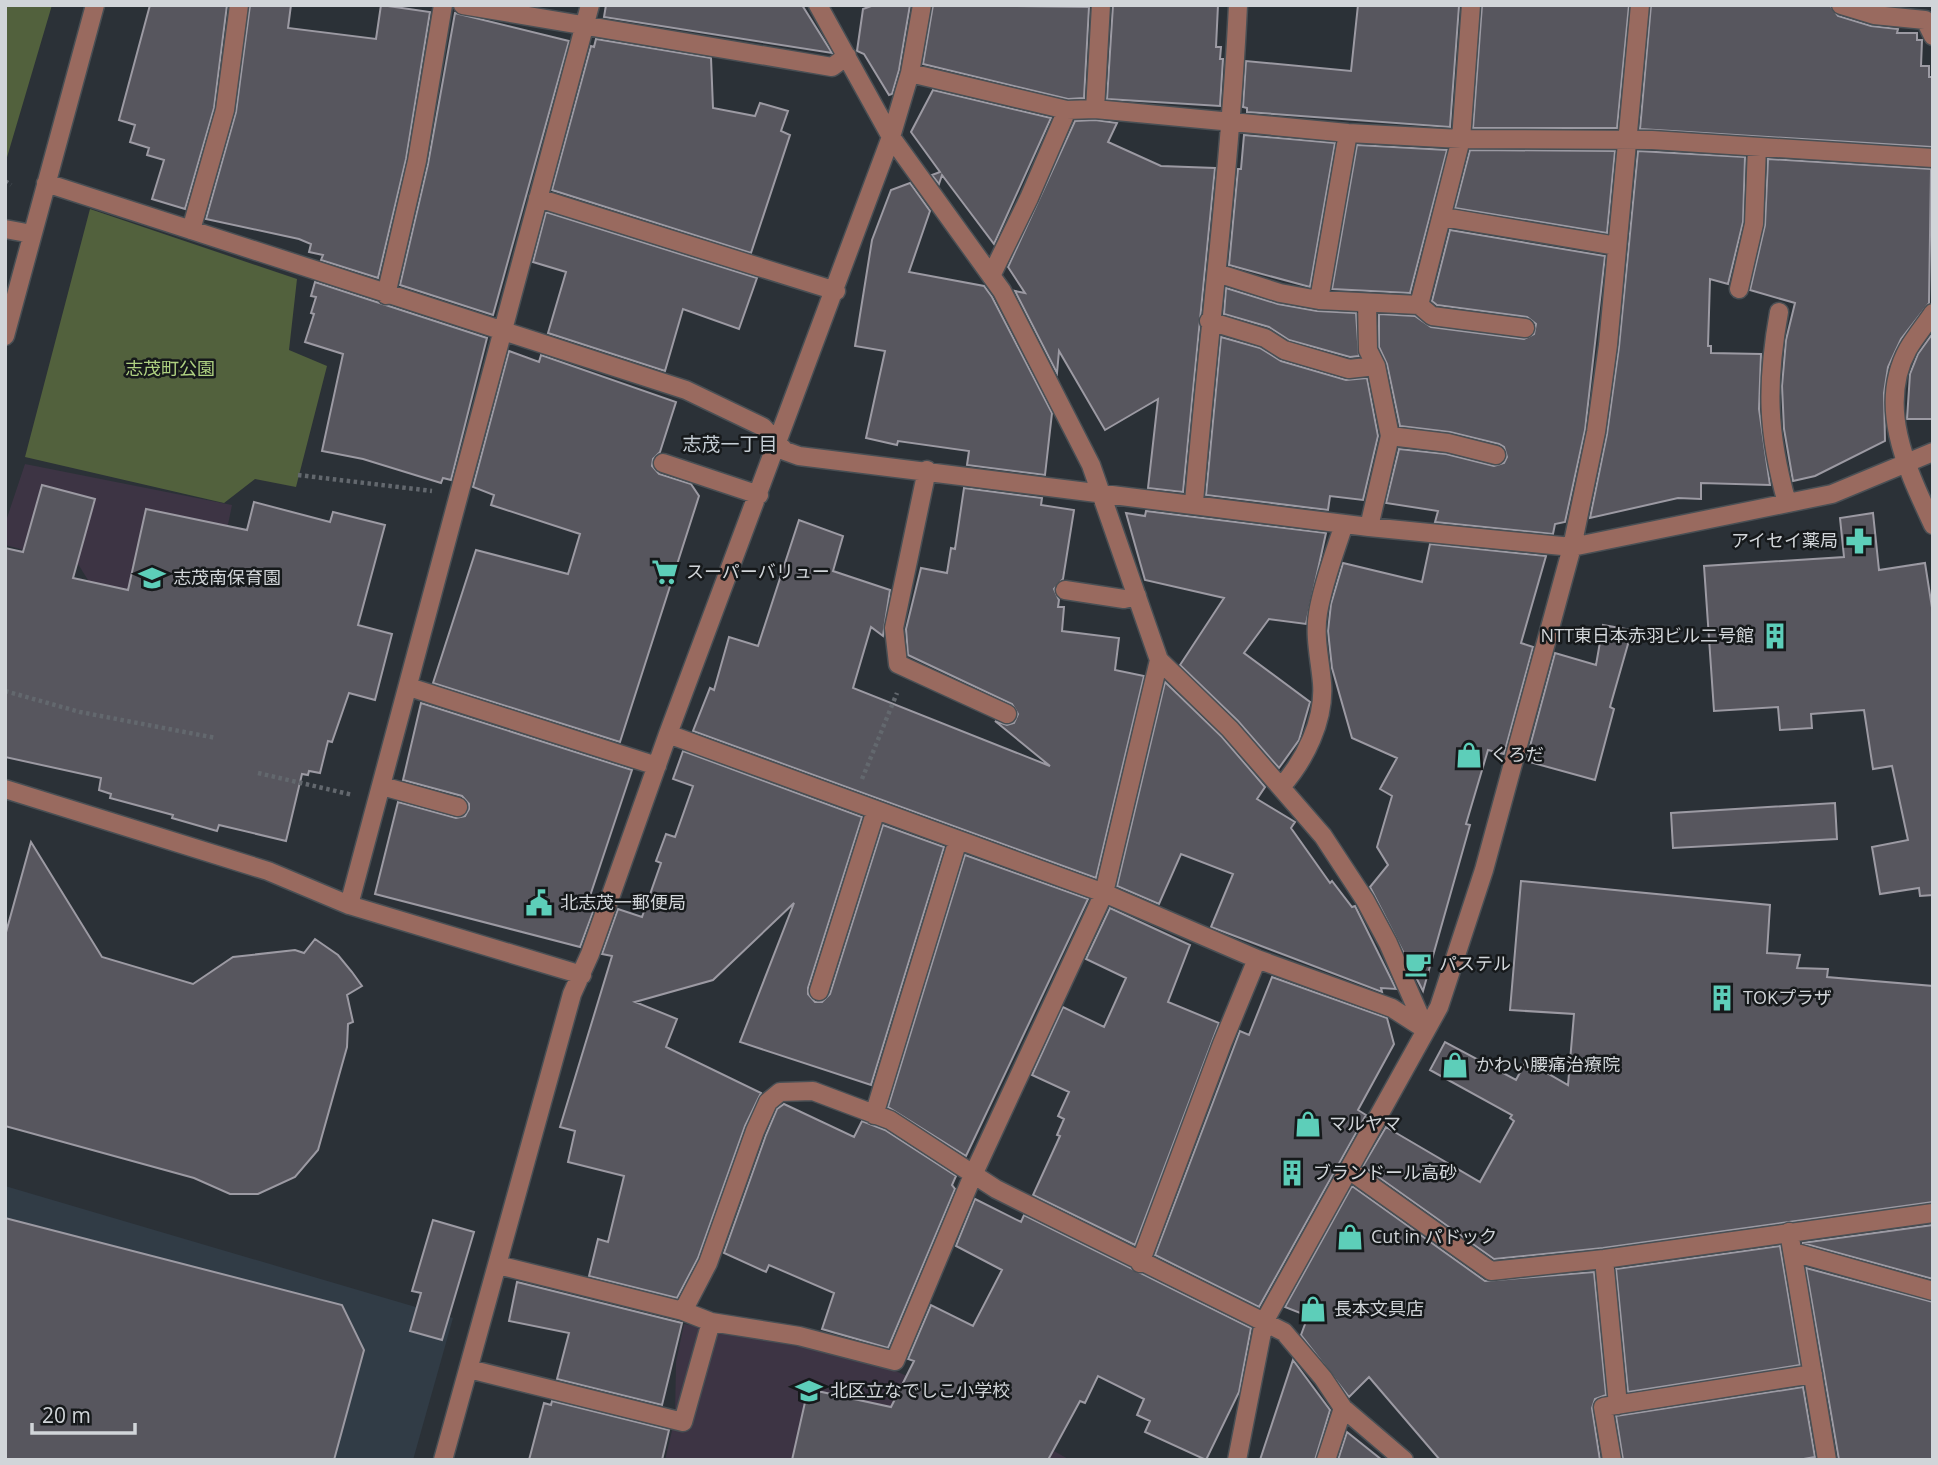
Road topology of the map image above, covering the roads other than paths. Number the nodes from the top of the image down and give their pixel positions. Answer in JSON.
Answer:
{"nodes":[{"id":1,"x":95,"y":5,"type":"edge"},
{"id":2,"x":239,"y":5,"type":"edge"},
{"id":3,"x":443,"y":5,"type":"edge"},
{"id":4,"x":463,"y":5,"type":"edge"},
{"id":5,"x":590,"y":5,"type":"edge"},
{"id":6,"x":818,"y":5,"type":"edge"},
{"id":7,"x":922,"y":5,"type":"edge"},
{"id":8,"x":1101,"y":5,"type":"edge"},
{"id":9,"x":1238,"y":5,"type":"edge"},
{"id":10,"x":1471,"y":5,"type":"edge"},
{"id":11,"x":1640,"y":5,"type":"edge"},
{"id":12,"x":1841,"y":5,"type":"edge"},
{"id":13,"x":1928,"y":20,"type":"edge"},
{"id":14,"x":585,"y":24,"type":"junction"},
{"id":15,"x":847,"y":56,"type":"junction"},
{"id":16,"x":910,"y":74,"type":"junction"},
{"id":17,"x":1095,"y":109,"type":"junction"},
{"id":18,"x":1067,"y":110,"type":"junction"},
{"id":19,"x":1232,"y":121,"type":"junction"},
{"id":20,"x":1348,"y":133,"type":"junction"},
{"id":21,"x":891,"y":137,"type":"junction"},
{"id":22,"x":1461,"y":139,"type":"junction"},
{"id":23,"x":1627,"y":140,"type":"junction"},
{"id":24,"x":1757,"y":147,"type":"junction"},
{"id":25,"x":1933,"y":158,"type":"edge"},
{"id":26,"x":46,"y":183,"type":"junction"},
{"id":27,"x":538,"y":198,"type":"junction"},
{"id":28,"x":1443,"y":217,"type":"junction"},
{"id":29,"x":5,"y":229,"type":"edge"},
{"id":30,"x":191,"y":230,"type":"junction"},
{"id":31,"x":32,"y":234,"type":"junction"},
{"id":32,"x":1617,"y":246,"type":"junction"},
{"id":33,"x":1217,"y":273,"type":"junction"},
{"id":34,"x":991,"y":276,"type":"junction"},
{"id":35,"x":1739,"y":289,"type":"dead end"},
{"id":36,"x":836,"y":291,"type":"junction"},
{"id":37,"x":386,"y":295,"type":"junction"},
{"id":38,"x":1319,"y":300,"type":"junction"},
{"id":39,"x":1367,"y":303,"type":"junction"},
{"id":40,"x":1419,"y":306,"type":"junction"},
{"id":41,"x":1779,"y":312,"type":"dead end"},
{"id":42,"x":1933,"y":313,"type":"edge"},
{"id":43,"x":1209,"y":321,"type":"junction"},
{"id":44,"x":1525,"y":328,"type":"dead end"},
{"id":45,"x":502,"y":330,"type":"junction"},
{"id":46,"x":5,"y":336,"type":"edge"},
{"id":47,"x":1376,"y":366,"type":"junction"},
{"id":48,"x":1390,"y":436,"type":"junction"},
{"id":49,"x":779,"y":442,"type":"junction"},
{"id":50,"x":1933,"y":452,"type":"edge"},
{"id":51,"x":1496,"y":455,"type":"dead end"},
{"id":52,"x":663,"y":463,"type":"dead end"},
{"id":53,"x":1904,"y":464,"type":"junction"},
{"id":54,"x":927,"y":470,"type":"junction"},
{"id":55,"x":1101,"y":493,"type":"junction"},
{"id":56,"x":759,"y":495,"type":"junction"},
{"id":57,"x":1194,"y":502,"type":"junction"},
{"id":58,"x":1787,"y":503,"type":"junction"},
{"id":59,"x":1344,"y":524,"type":"junction"},
{"id":60,"x":1933,"y":525,"type":"edge"},
{"id":61,"x":1368,"y":527,"type":"junction"},
{"id":62,"x":1572,"y":547,"type":"junction"},
{"id":63,"x":1065,"y":590,"type":"dead end"},
{"id":64,"x":1138,"y":596,"type":"junction"},
{"id":65,"x":1159,"y":660,"type":"junction"},
{"id":66,"x":409,"y":687,"type":"junction"},
{"id":67,"x":1007,"y":714,"type":"dead end"},
{"id":68,"x":668,"y":734,"type":"junction"},
{"id":69,"x":657,"y":766,"type":"junction"},
{"id":70,"x":1281,"y":787,"type":"junction"},
{"id":71,"x":5,"y":789,"type":"edge"},
{"id":72,"x":380,"y":793,"type":"junction"},
{"id":73,"x":458,"y":807,"type":"dead end"},
{"id":74,"x":876,"y":810,"type":"junction"},
{"id":75,"x":958,"y":840,"type":"junction"},
{"id":76,"x":1104,"y":893,"type":"junction"},
{"id":77,"x":349,"y":905,"type":"junction"},
{"id":78,"x":1257,"y":959,"type":"junction"},
{"id":79,"x":582,"y":975,"type":"junction"},
{"id":80,"x":819,"y":991,"type":"dead end"},
{"id":81,"x":1426,"y":1030,"type":"junction"},
{"id":82,"x":874,"y":1115,"type":"junction"},
{"id":83,"x":1349,"y":1170,"type":"junction"},
{"id":84,"x":973,"y":1175,"type":"junction"},
{"id":85,"x":1933,"y":1213,"type":"edge"},
{"id":86,"x":1789,"y":1232,"type":"junction"},
{"id":87,"x":1793,"y":1252,"type":"junction"},
{"id":88,"x":1604,"y":1259,"type":"junction"},
{"id":89,"x":1140,"y":1263,"type":"junction"},
{"id":90,"x":498,"y":1265,"type":"junction"},
{"id":91,"x":1933,"y":1291,"type":"edge"},
{"id":92,"x":683,"y":1311,"type":"junction"},
{"id":93,"x":711,"y":1322,"type":"junction"},
{"id":94,"x":1264,"y":1322,"type":"junction"},
{"id":95,"x":469,"y":1369,"type":"junction"},
{"id":96,"x":1813,"y":1374,"type":"junction"},
{"id":97,"x":1618,"y":1405,"type":"junction"},
{"id":98,"x":1343,"y":1408,"type":"junction"},
{"id":99,"x":443,"y":1460,"type":"edge"},
{"id":100,"x":1237,"y":1460,"type":"edge"},
{"id":101,"x":1326,"y":1460,"type":"edge"},
{"id":102,"x":1404,"y":1460,"type":"edge"},
{"id":103,"x":1612,"y":1460,"type":"edge"},
{"id":104,"x":1828,"y":1460,"type":"edge"}],
"edges":[{"from":1,"to":26,"type":"street"},
{"from":2,"to":30,"type":"street"},
{"from":3,"to":37,"type":"street"},
{"from":4,"to":14,"type":"street"},
{"from":5,"to":14,"type":"street"},
{"from":6,"to":15,"type":"street"},
{"from":7,"to":16,"type":"street"},
{"from":8,"to":17,"type":"street"},
{"from":9,"to":19,"type":"street"},
{"from":10,"to":22,"type":"street"},
{"from":11,"to":23,"type":"street"},
{"from":12,"to":13,"type":"street"},
{"from":14,"to":15,"type":"street"},
{"from":14,"to":27,"type":"street"},
{"from":15,"to":21,"type":"street"},
{"from":16,"to":18,"type":"street"},
{"from":16,"to":21,"type":"street"},
{"from":17,"to":18,"type":"street"},
{"from":17,"to":19,"type":"street"},
{"from":18,"to":34,"type":"street"},
{"from":19,"to":20,"type":"street"},
{"from":19,"to":33,"type":"street"},
{"from":20,"to":22,"type":"street"},
{"from":20,"to":38,"type":"street"},
{"from":21,"to":34,"type":"street"},
{"from":21,"to":36,"type":"street"},
{"from":22,"to":23,"type":"street"},
{"from":22,"to":28,"type":"street"},
{"from":23,"to":24,"type":"street"},
{"from":23,"to":32,"type":"street"},
{"from":24,"to":25,"type":"street"},
{"from":24,"to":35,"type":"street"},
{"from":26,"to":30,"type":"street"},
{"from":26,"to":31,"type":"street"},
{"from":27,"to":36,"type":"street"},
{"from":27,"to":45,"type":"street"},
{"from":28,"to":32,"type":"street"},
{"from":28,"to":40,"type":"street"},
{"from":29,"to":31,"type":"street"},
{"from":30,"to":37,"type":"street"},
{"from":31,"to":46,"type":"street"},
{"from":32,"to":62,"type":"street"},
{"from":33,"to":38,"type":"street"},
{"from":33,"to":43,"type":"street"},
{"from":34,"to":55,"type":"street"},
{"from":36,"to":49,"type":"street"},
{"from":37,"to":45,"type":"street"},
{"from":38,"to":39,"type":"street"},
{"from":39,"to":40,"type":"street"},
{"from":39,"to":47,"type":"street"},
{"from":40,"to":44,"type":"street"},
{"from":41,"to":58,"type":"street"},
{"from":42,"to":53,"type":"street"},
{"from":43,"to":47,"type":"street"},
{"from":43,"to":57,"type":"street"},
{"from":45,"to":49,"type":"street"},
{"from":45,"to":66,"type":"street"},
{"from":47,"to":48,"type":"street"},
{"from":48,"to":51,"type":"street"},
{"from":48,"to":61,"type":"street"},
{"from":49,"to":54,"type":"street"},
{"from":49,"to":56,"type":"street"},
{"from":50,"to":53,"type":"street"},
{"from":52,"to":56,"type":"street"},
{"from":53,"to":58,"type":"street"},
{"from":53,"to":60,"type":"street"},
{"from":54,"to":55,"type":"street"},
{"from":54,"to":67,"type":"street"},
{"from":55,"to":57,"type":"street"},
{"from":55,"to":64,"type":"street"},
{"from":56,"to":68,"type":"street"},
{"from":57,"to":59,"type":"street"},
{"from":58,"to":62,"type":"street"},
{"from":59,"to":61,"type":"street"},
{"from":59,"to":70,"type":"street"},
{"from":61,"to":62,"type":"street"},
{"from":62,"to":81,"type":"street"},
{"from":63,"to":64,"type":"street"},
{"from":64,"to":65,"type":"street"},
{"from":65,"to":70,"type":"street"},
{"from":65,"to":76,"type":"street"},
{"from":66,"to":69,"type":"street"},
{"from":66,"to":72,"type":"street"},
{"from":68,"to":69,"type":"street"},
{"from":68,"to":74,"type":"street"},
{"from":69,"to":79,"type":"street"},
{"from":70,"to":81,"type":"street"},
{"from":71,"to":77,"type":"street"},
{"from":72,"to":73,"type":"street"},
{"from":72,"to":77,"type":"street"},
{"from":74,"to":75,"type":"street"},
{"from":74,"to":80,"type":"street"},
{"from":75,"to":76,"type":"street"},
{"from":75,"to":82,"type":"street"},
{"from":76,"to":78,"type":"street"},
{"from":76,"to":84,"type":"street"},
{"from":77,"to":79,"type":"street"},
{"from":78,"to":81,"type":"street"},
{"from":78,"to":89,"type":"street"},
{"from":79,"to":90,"type":"street"},
{"from":81,"to":83,"type":"street"},
{"from":82,"to":84,"type":"street"},
{"from":82,"to":92,"type":"street"},
{"from":83,"to":88,"type":"street"},
{"from":83,"to":94,"type":"street"},
{"from":84,"to":89,"type":"street"},
{"from":84,"to":93,"type":"street"},
{"from":85,"to":86,"type":"street"},
{"from":86,"to":87,"type":"street"},
{"from":86,"to":88,"type":"street"},
{"from":87,"to":91,"type":"street"},
{"from":87,"to":96,"type":"street"},
{"from":88,"to":97,"type":"street"},
{"from":89,"to":94,"type":"street"},
{"from":90,"to":92,"type":"street"},
{"from":90,"to":95,"type":"street"},
{"from":92,"to":93,"type":"street"},
{"from":93,"to":95,"type":"street"},
{"from":94,"to":98,"type":"street"},
{"from":94,"to":100,"type":"street"},
{"from":95,"to":99,"type":"street"},
{"from":96,"to":97,"type":"street"},
{"from":96,"to":104,"type":"street"},
{"from":97,"to":103,"type":"street"},
{"from":98,"to":101,"type":"street"},
{"from":98,"to":102,"type":"street"}]}
